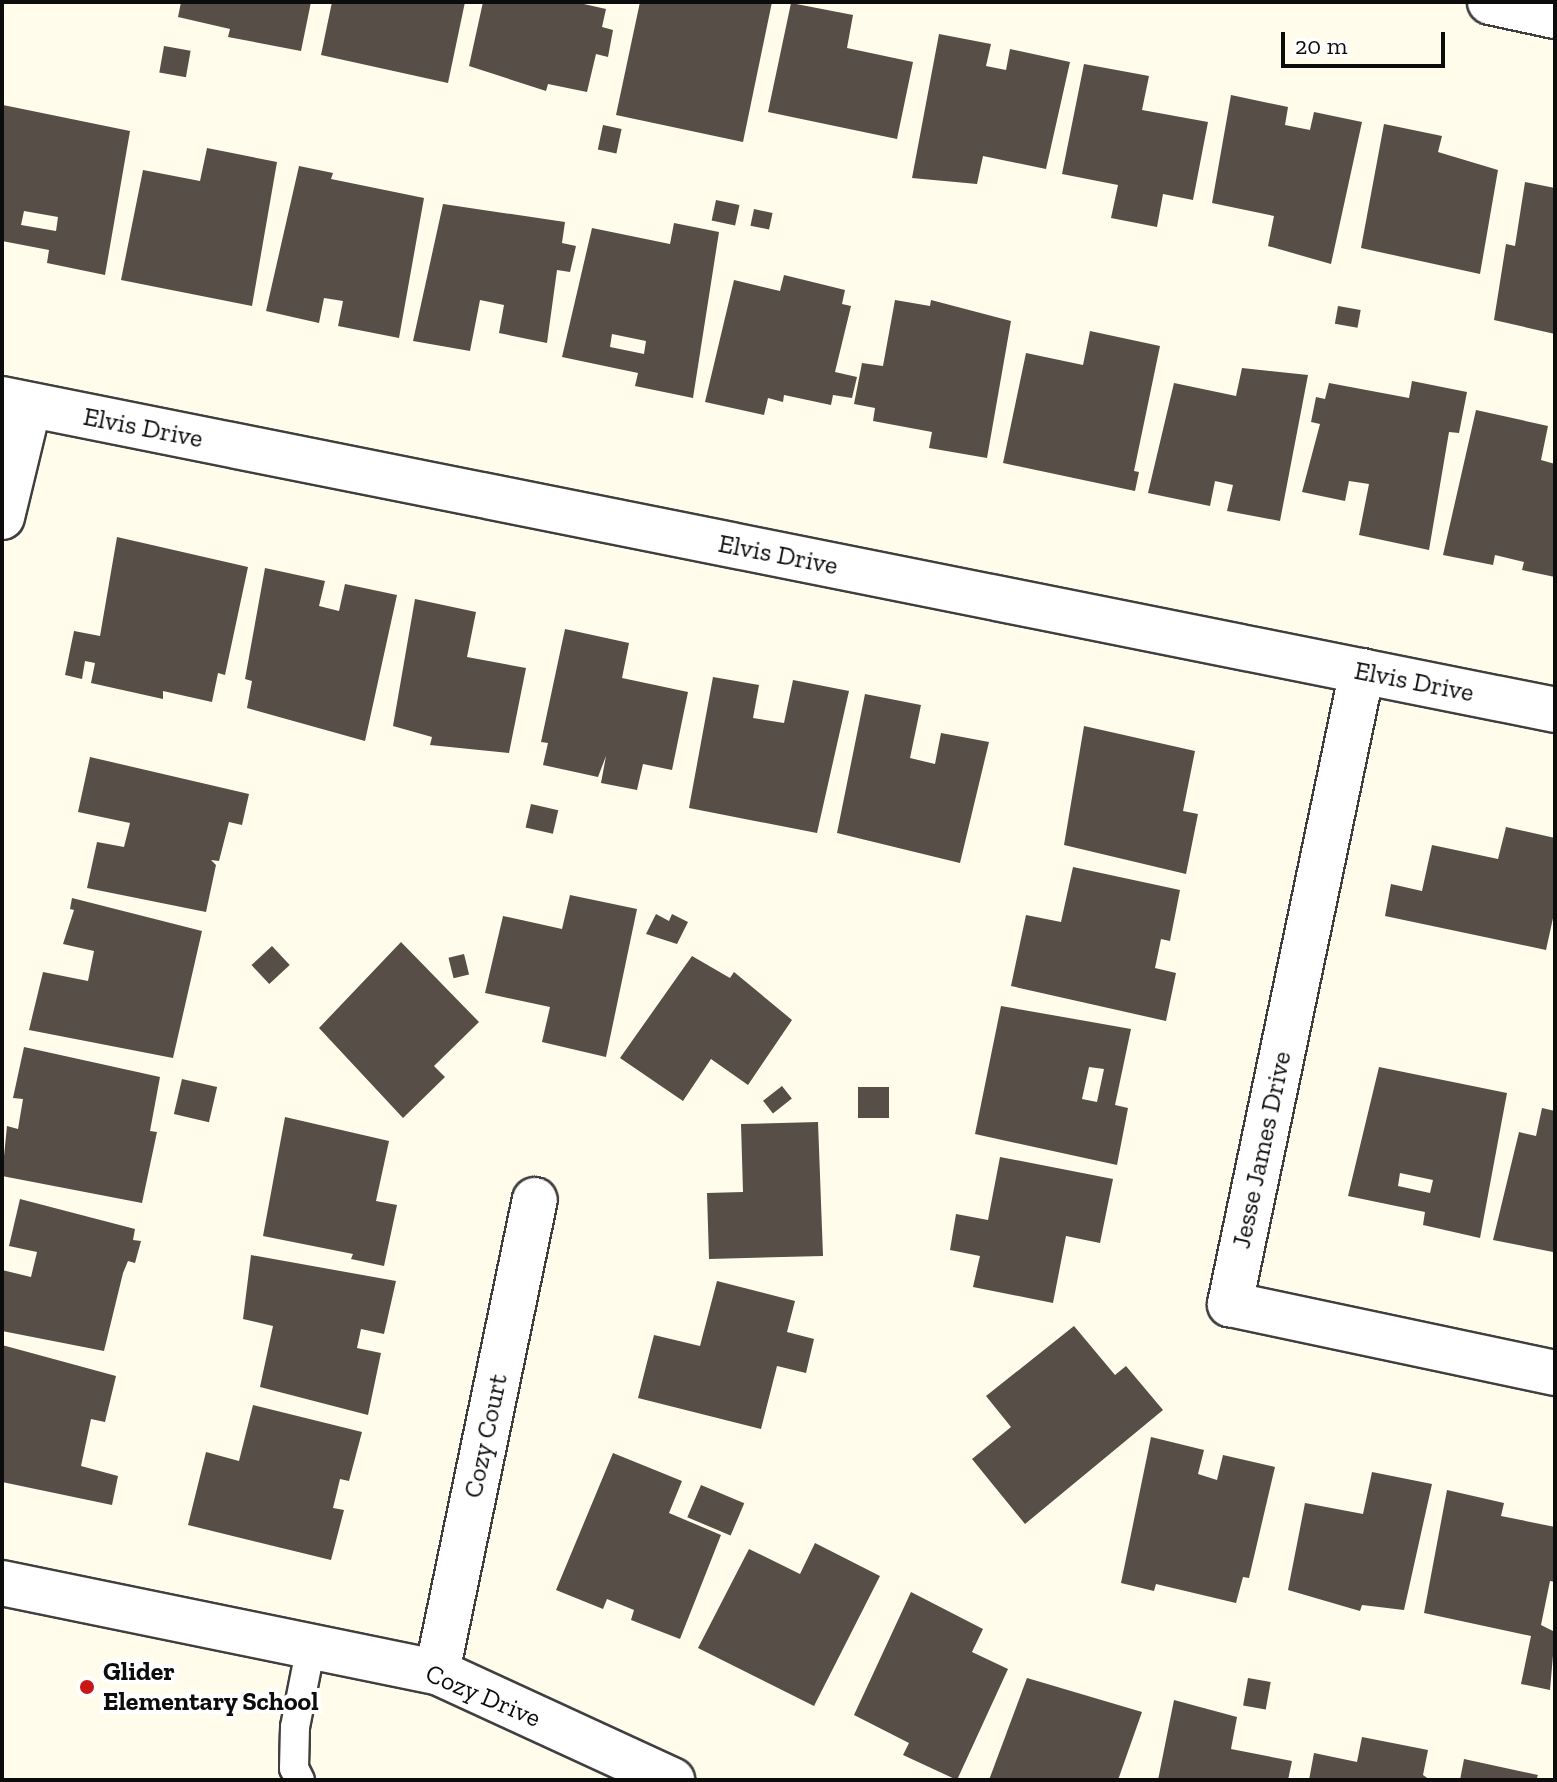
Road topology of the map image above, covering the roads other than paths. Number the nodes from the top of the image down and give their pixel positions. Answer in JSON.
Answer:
{"nodes":[{"id":1,"x":1490,"y":2,"type":"edge"},
{"id":2,"x":1555,"y":16,"type":"edge"},
{"id":3,"x":15,"y":402,"type":"edge"},
{"id":4,"x":2,"y":517,"type":"edge"},
{"id":5,"x":1362,"y":671,"type":"junction"},
{"id":6,"x":1555,"y":710,"type":"edge"},
{"id":7,"x":535,"y":1200,"type":"dead end"},
{"id":8,"x":1555,"y":1373,"type":"edge"},
{"id":9,"x":2,"y":1583,"type":"edge"},
{"id":10,"x":311,"y":1646,"type":"junction"},
{"id":11,"x":437,"y":1672,"type":"junction"},
{"id":12,"x":300,"y":1780,"type":"edge"},
{"id":13,"x":672,"y":1780,"type":"edge"}],
"edges":[{"from":1,"to":2,"type":"street"},
{"from":3,"to":4,"type":"street"},
{"from":3,"to":5,"type":"street","name":"Elvis Drive"},
{"from":5,"to":6,"type":"street","name":"Elvis Drive"},
{"from":5,"to":8,"type":"street","name":"Jesse James Drive"},
{"from":7,"to":11,"type":"street","name":"Cozy Court"},
{"from":9,"to":10,"type":"street","name":"Cozy Drive"},
{"from":10,"to":11,"type":"street","name":"Cozy Drive"},
{"from":10,"to":12,"type":"lane"},
{"from":11,"to":13,"type":"street","name":"Cozy Drive"}]}
